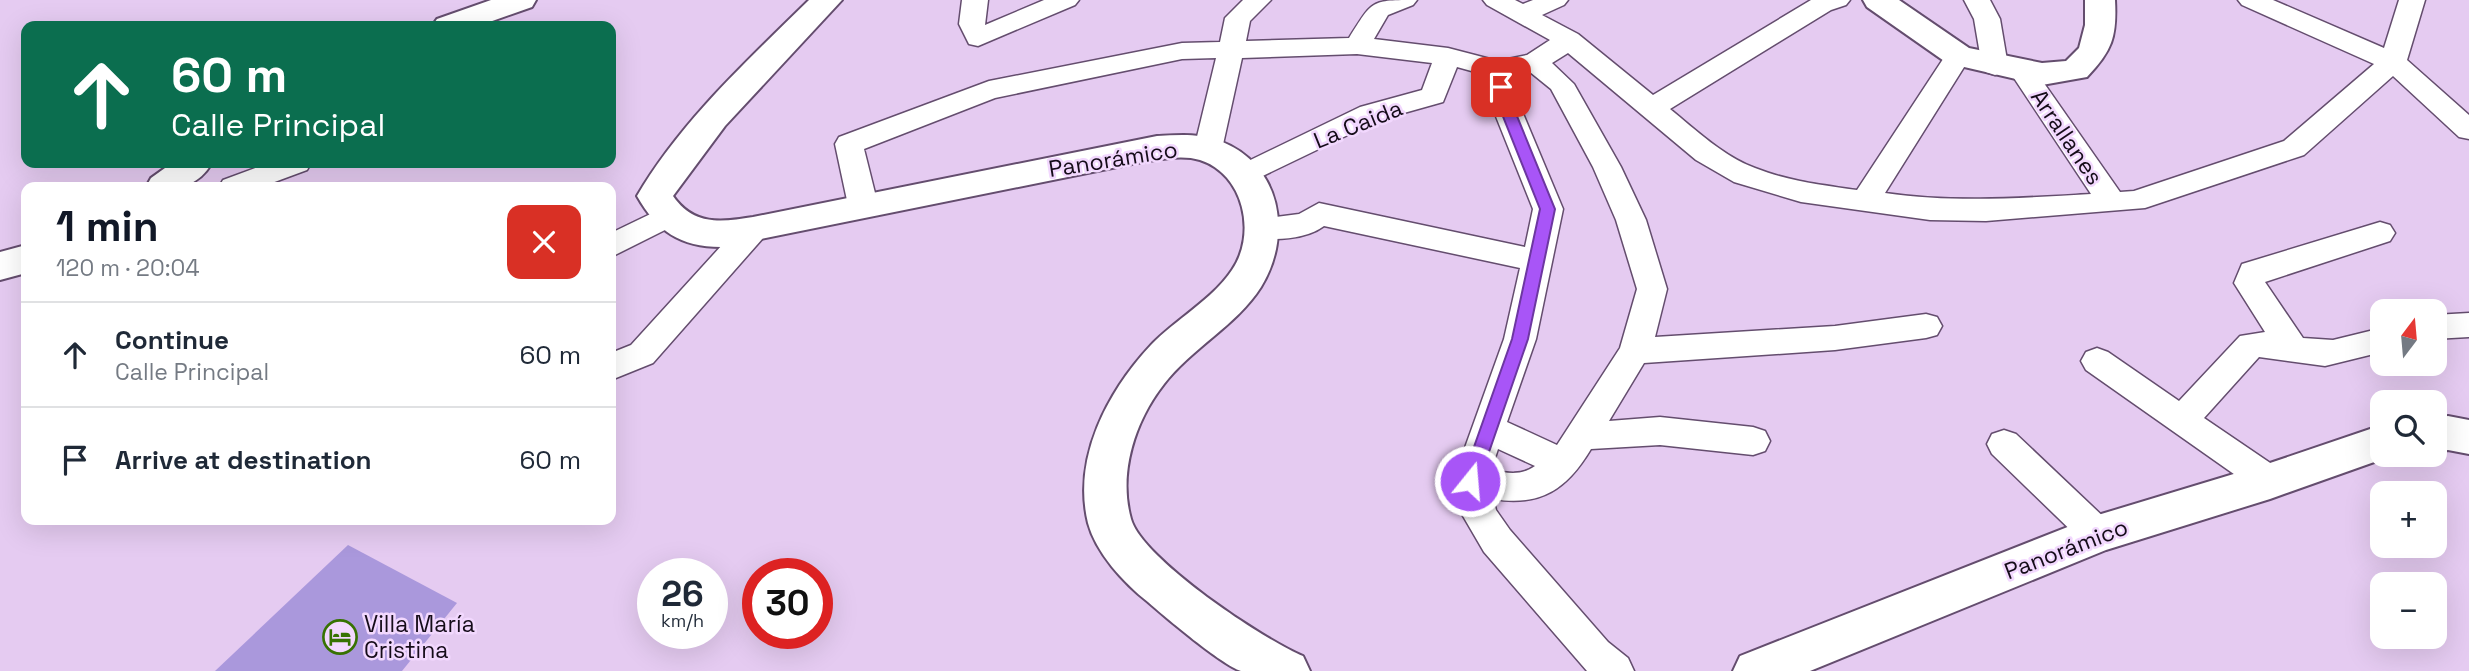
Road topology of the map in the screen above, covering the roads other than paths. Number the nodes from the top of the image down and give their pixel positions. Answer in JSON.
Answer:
{"nodes":[{"id":1,"x":521,"y":0,"type":"edge"},
{"id":2,"x":827,"y":0,"type":"edge"},
{"id":3,"x":975,"y":0,"type":"edge"},
{"id":4,"x":1012,"y":0,"type":"edge"},
{"id":5,"x":1066,"y":0,"type":"edge"},
{"id":6,"x":1258,"y":0,"type":"edge"},
{"id":7,"x":1404,"y":0,"type":"edge"},
{"id":8,"x":1496,"y":0,"type":"edge"},
{"id":9,"x":1555,"y":0,"type":"edge"},
{"id":10,"x":1837,"y":0,"type":"edge"},
{"id":11,"x":1878,"y":0,"type":"edge"},
{"id":12,"x":1978,"y":0,"type":"edge"},
{"id":13,"x":2100,"y":0,"type":"edge"},
{"id":14,"x":2251,"y":0,"type":"edge"},
{"id":15,"x":2412,"y":0,"type":"edge"},
{"id":16,"x":1522,"y":14,"type":"junction"},
{"id":17,"x":462,"y":21,"type":"edge"},
{"id":18,"x":978,"y":38,"type":"junction"},
{"id":19,"x":1569,"y":40,"type":"junction"},
{"id":20,"x":1357,"y":46,"type":"junction"},
{"id":21,"x":1234,"y":47,"type":"junction"},
{"id":22,"x":1958,"y":56,"type":"junction"},
{"id":23,"x":1448,"y":57,"type":"junction"},
{"id":24,"x":1535,"y":62,"type":"junction"},
{"id":25,"x":2393,"y":62,"type":"junction"},
{"id":26,"x":2009,"y":69,"type":"junction"},
{"id":27,"x":1498,"y":70,"type":"junction"},
{"id":28,"x":989,"y":90,"type":"junction"},
{"id":29,"x":1650,"y":109,"type":"junction"},
{"id":30,"x":2469,"y":130,"type":"edge"},
{"id":31,"x":1208,"y":149,"type":"junction"},
{"id":32,"x":188,"y":168,"type":"edge"},
{"id":33,"x":284,"y":168,"type":"edge"},
{"id":34,"x":1246,"y":174,"type":"junction"},
{"id":35,"x":170,"y":182,"type":"edge"},
{"id":36,"x":246,"y":182,"type":"edge"},
{"id":37,"x":1865,"y":201,"type":"junction"},
{"id":38,"x":2110,"y":201,"type":"junction"},
{"id":39,"x":863,"y":205,"type":"junction"},
{"id":40,"x":667,"y":217,"type":"junction"},
{"id":41,"x":1262,"y":228,"type":"junction"},
{"id":42,"x":753,"y":230,"type":"junction"},
{"id":43,"x":2380,"y":233,"type":"dead end"},
{"id":44,"x":616,"y":243,"type":"edge"},
{"id":45,"x":21,"y":260,"type":"edge"},
{"id":46,"x":1539,"y":261,"type":"junction"},
{"id":47,"x":0,"y":266,"type":"edge"},
{"id":48,"x":2469,"y":325,"type":"edge"},
{"id":49,"x":1926,"y":326,"type":"dead end"},
{"id":50,"x":2447,"y":326,"type":"edge"},
{"id":51,"x":2370,"y":343,"type":"edge"},
{"id":52,"x":2292,"y":347,"type":"junction"},
{"id":53,"x":1635,"y":351,"type":"junction"},
{"id":54,"x":2097,"y":361,"type":"dead end"},
{"id":55,"x":616,"y":365,"type":"edge"},
{"id":56,"x":2183,"y":419,"type":"junction"},
{"id":57,"x":1487,"y":428,"type":"junction"},
{"id":58,"x":2447,"y":433,"type":"edge"},
{"id":59,"x":1582,"y":436,"type":"junction"},
{"id":60,"x":2469,"y":437,"type":"edge"},
{"id":61,"x":1753,"y":441,"type":"dead end"},
{"id":62,"x":2004,"y":444,"type":"dead end"},
{"id":63,"x":2370,"y":446,"type":"edge"},
{"id":64,"x":1564,"y":464,"type":"junction"},
{"id":65,"x":1470,"y":481,"type":"junction"},
{"id":66,"x":2270,"y":481,"type":"junction"},
{"id":67,"x":2098,"y":534,"type":"junction"},
{"id":68,"x":1287,"y":671,"type":"edge"},
{"id":69,"x":1615,"y":671,"type":"edge"},
{"id":70,"x":1756,"y":671,"type":"edge"}],
"edges":[{"from":1,"to":17,"type":"street"},
{"from":2,"to":40,"type":"street"},
{"from":3,"to":18,"type":"street"},
{"from":4,"to":18,"type":"street"},
{"from":5,"to":18,"type":"street"},
{"from":6,"to":21,"type":"street"},
{"from":7,"to":20,"type":"street"},
{"from":8,"to":16,"type":"street"},
{"from":9,"to":16,"type":"street"},
{"from":10,"to":29,"type":"street"},
{"from":11,"to":22,"type":"street"},
{"from":12,"to":26,"type":"street"},
{"from":13,"to":26,"type":"street"},
{"from":14,"to":25,"type":"street"},
{"from":15,"to":25,"type":"street"},
{"from":16,"to":19,"type":"street"},
{"from":18,"to":28,"type":"street"},
{"from":19,"to":24,"type":"street"},
{"from":19,"to":29,"type":"street"},
{"from":20,"to":21,"type":"street"},
{"from":20,"to":23,"type":"street"},
{"from":21,"to":28,"type":"street"},
{"from":21,"to":31,"type":"street"},
{"from":22,"to":26,"type":"street"},
{"from":22,"to":37,"type":"street"},
{"from":23,"to":27,"type":"street"},
{"from":23,"to":34,"type":"street","name":"La Caida"},
{"from":24,"to":27,"type":"street"},
{"from":24,"to":53,"type":"street"},
{"from":25,"to":30,"type":"street"},
{"from":25,"to":38,"type":"street"},
{"from":26,"to":38,"type":"street","name":"Arrallanes"},
{"from":27,"to":46,"type":"street"},
{"from":28,"to":39,"type":"street"},
{"from":29,"to":37,"type":"street"},
{"from":31,"to":34,"type":"street","name":"Panorámico"},
{"from":31,"to":39,"type":"street","name":"Panorámico"},
{"from":32,"to":35,"type":"street"},
{"from":33,"to":36,"type":"street"},
{"from":34,"to":41,"type":"street"},
{"from":37,"to":38,"type":"street"},
{"from":39,"to":42,"type":"street","name":"Panorámico"},
{"from":40,"to":42,"type":"street","name":"Panorámico"},
{"from":40,"to":44,"type":"street"},
{"from":41,"to":46,"type":"street"},
{"from":41,"to":68,"type":"street"},
{"from":42,"to":55,"type":"street"},
{"from":43,"to":52,"type":"street"},
{"from":45,"to":47,"type":"street"},
{"from":46,"to":57,"type":"street"},
{"from":48,"to":50,"type":"street"},
{"from":49,"to":53,"type":"street"},
{"from":51,"to":52,"type":"street"},
{"from":52,"to":56,"type":"street"},
{"from":53,"to":59,"type":"street"},
{"from":54,"to":56,"type":"street"},
{"from":56,"to":66,"type":"street"},
{"from":57,"to":64,"type":"street"},
{"from":57,"to":65,"type":"street"},
{"from":58,"to":60,"type":"street"},
{"from":59,"to":61,"type":"street"},
{"from":59,"to":64,"type":"street"},
{"from":62,"to":67,"type":"street"},
{"from":63,"to":66,"type":"street","name":"Panorámico"},
{"from":64,"to":65,"type":"street"},
{"from":65,"to":69,"type":"street"},
{"from":66,"to":67,"type":"street","name":"Panorámico"},
{"from":67,"to":70,"type":"street","name":"Panorámico"}]}
